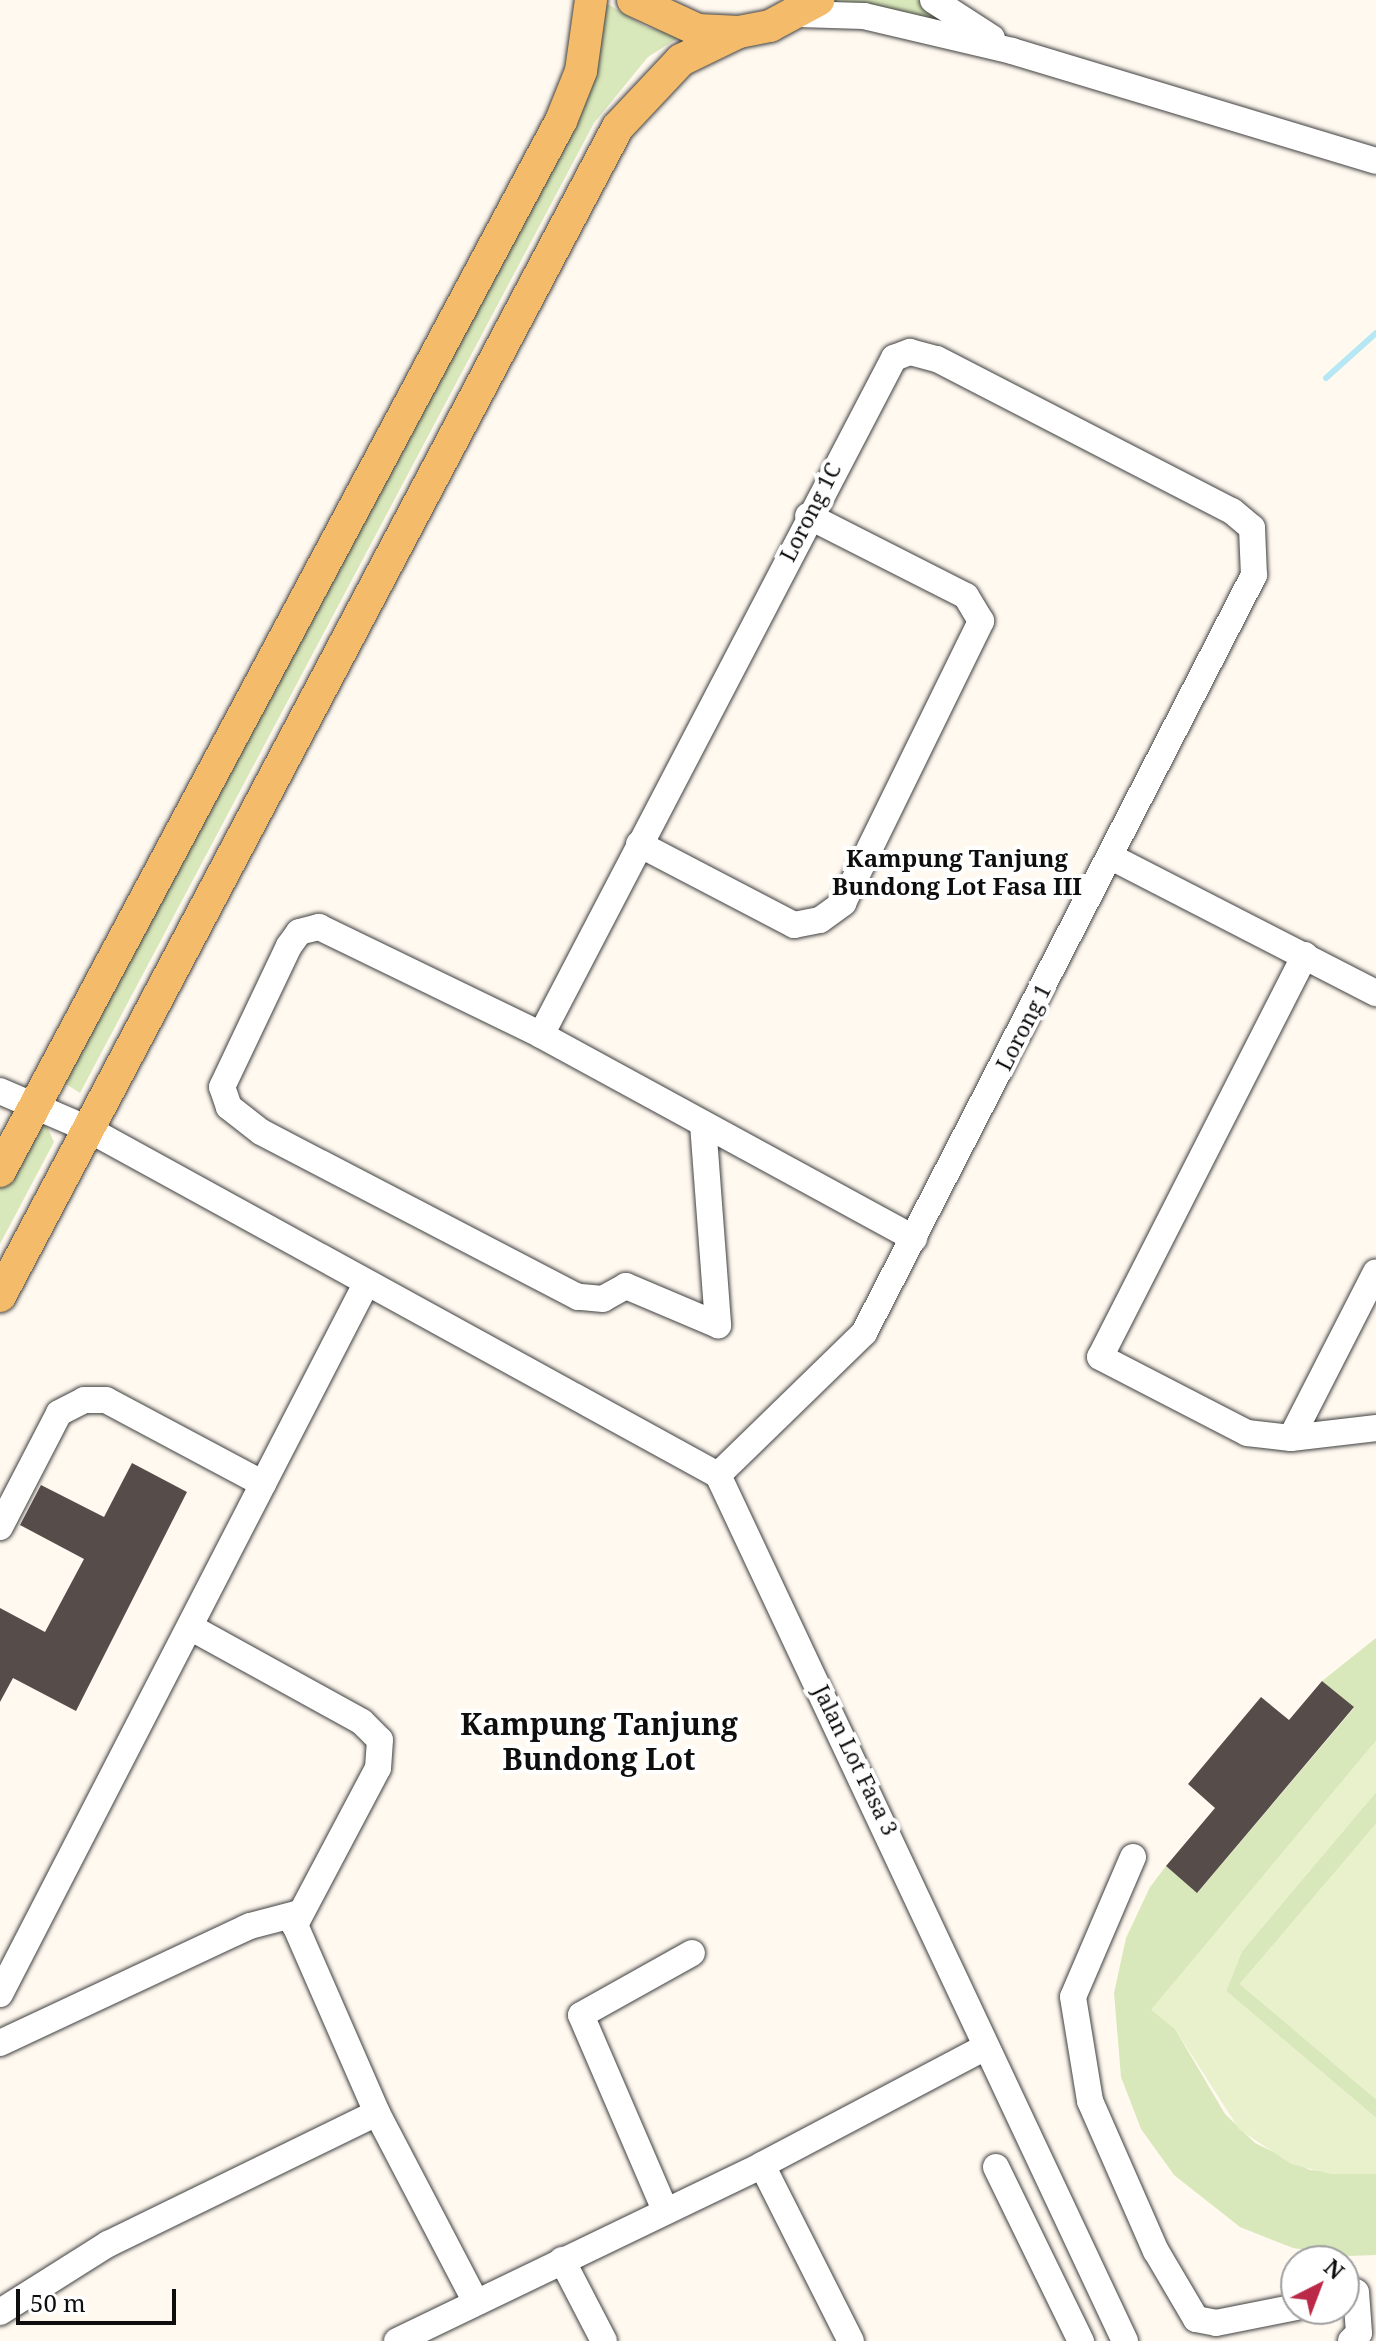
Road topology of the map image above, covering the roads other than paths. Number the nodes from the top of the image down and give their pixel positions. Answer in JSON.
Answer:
{"nodes":[{"id":1,"x":591,"y":0,"type":"edge"},
{"id":2,"x":633,"y":0,"type":"edge"},
{"id":3,"x":933,"y":0,"type":"edge"},
{"id":4,"x":808,"y":7,"type":"edge"},
{"id":5,"x":739,"y":32,"type":"junction"},
{"id":6,"x":1012,"y":51,"type":"junction"},
{"id":7,"x":1376,"y":161,"type":"edge"},
{"id":8,"x":808,"y":516,"type":"junction"},
{"id":9,"x":1256,"y":536,"type":"joint"},
{"id":10,"x":639,"y":844,"type":"junction"},
{"id":11,"x":1111,"y":857,"type":"junction"},
{"id":12,"x":1305,"y":955,"type":"junction"},
{"id":13,"x":1376,"y":993,"type":"edge"},
{"id":14,"x":541,"y":1035,"type":"junction"},
{"id":15,"x":0,"y":1091,"type":"edge"},
{"id":16,"x":36,"y":1103,"type":"junction"},
{"id":17,"x":703,"y":1124,"type":"junction"},
{"id":18,"x":88,"y":1129,"type":"junction"},
{"id":19,"x":0,"y":1171,"type":"edge"},
{"id":20,"x":914,"y":1238,"type":"junction"},
{"id":21,"x":1376,"y":1272,"type":"edge"},
{"id":22,"x":365,"y":1286,"type":"junction"},
{"id":23,"x":0,"y":1296,"type":"edge"},
{"id":24,"x":1376,"y":1428,"type":"edge"},
{"id":25,"x":1291,"y":1438,"type":"junction"},
{"id":26,"x":718,"y":1475,"type":"junction"},
{"id":27,"x":263,"y":1484,"type":"junction"},
{"id":28,"x":0,"y":1527,"type":"edge"},
{"id":29,"x":190,"y":1627,"type":"junction"},
{"id":30,"x":1133,"y":1857,"type":"dead end"},
{"id":31,"x":296,"y":1914,"type":"junction"},
{"id":32,"x":692,"y":1953,"type":"dead end"},
{"id":33,"x":0,"y":1994,"type":"edge"},
{"id":34,"x":0,"y":2043,"type":"edge"},
{"id":35,"x":984,"y":2048,"type":"junction"},
{"id":36,"x":377,"y":2113,"type":"junction"},
{"id":37,"x":762,"y":2165,"type":"junction"},
{"id":38,"x":996,"y":2167,"type":"dead end"},
{"id":39,"x":665,"y":2210,"type":"junction"},
{"id":40,"x":562,"y":2260,"type":"junction"},
{"id":41,"x":476,"y":2302,"type":"junction"},
{"id":42,"x":1280,"y":2310,"type":"edge"},
{"id":43,"x":0,"y":2312,"type":"edge"},
{"id":44,"x":397,"y":2341,"type":"edge"},
{"id":45,"x":604,"y":2341,"type":"edge"},
{"id":46,"x":851,"y":2341,"type":"edge"},
{"id":47,"x":1081,"y":2341,"type":"edge"},
{"id":48,"x":1125,"y":2341,"type":"edge"}],
"edges":[{"from":1,"to":16,"type":"main road"},
{"from":2,"to":5,"type":"main road"},
{"from":3,"to":6,"type":"street"},
{"from":4,"to":5,"type":"main road"},
{"from":4,"to":6,"type":"street"},
{"from":5,"to":18,"type":"main road"},
{"from":6,"to":7,"type":"street"},
{"from":8,"to":9,"type":"street","name":"Lorong 1C"},
{"from":8,"to":10,"type":"street","name":"Lorong 1C"},
{"from":8,"to":10,"type":"street"},
{"from":9,"to":11,"type":"street","name":"Lorong 1"},
{"from":10,"to":14,"type":"street","name":"Lorong 1C"},
{"from":11,"to":12,"type":"street"},
{"from":11,"to":20,"type":"street","name":"Lorong 1"},
{"from":12,"to":13,"type":"street"},
{"from":12,"to":25,"type":"street"},
{"from":14,"to":17,"type":"street"},
{"from":14,"to":17,"type":"street"},
{"from":15,"to":16,"type":"street"},
{"from":16,"to":18,"type":"street"},
{"from":16,"to":19,"type":"main road"},
{"from":17,"to":20,"type":"street"},
{"from":18,"to":22,"type":"street"},
{"from":18,"to":23,"type":"main road"},
{"from":20,"to":26,"type":"street","name":"Lorong 1"},
{"from":21,"to":25,"type":"street"},
{"from":22,"to":26,"type":"street"},
{"from":22,"to":27,"type":"street"},
{"from":24,"to":25,"type":"street"},
{"from":26,"to":35,"type":"street","name":"Jalan Lot Fasa 3"},
{"from":27,"to":28,"type":"street"},
{"from":27,"to":29,"type":"street"},
{"from":29,"to":31,"type":"street"},
{"from":29,"to":33,"type":"street"},
{"from":30,"to":42,"type":"street"},
{"from":31,"to":34,"type":"street"},
{"from":31,"to":36,"type":"street"},
{"from":32,"to":39,"type":"street"},
{"from":35,"to":37,"type":"street"},
{"from":35,"to":48,"type":"street","name":"Jalan Lot Fasa 3"},
{"from":36,"to":41,"type":"street"},
{"from":36,"to":43,"type":"street"},
{"from":37,"to":39,"type":"street"},
{"from":37,"to":46,"type":"street"},
{"from":38,"to":47,"type":"street"},
{"from":39,"to":40,"type":"street"},
{"from":40,"to":41,"type":"street"},
{"from":40,"to":45,"type":"street"},
{"from":41,"to":44,"type":"street"}]}
